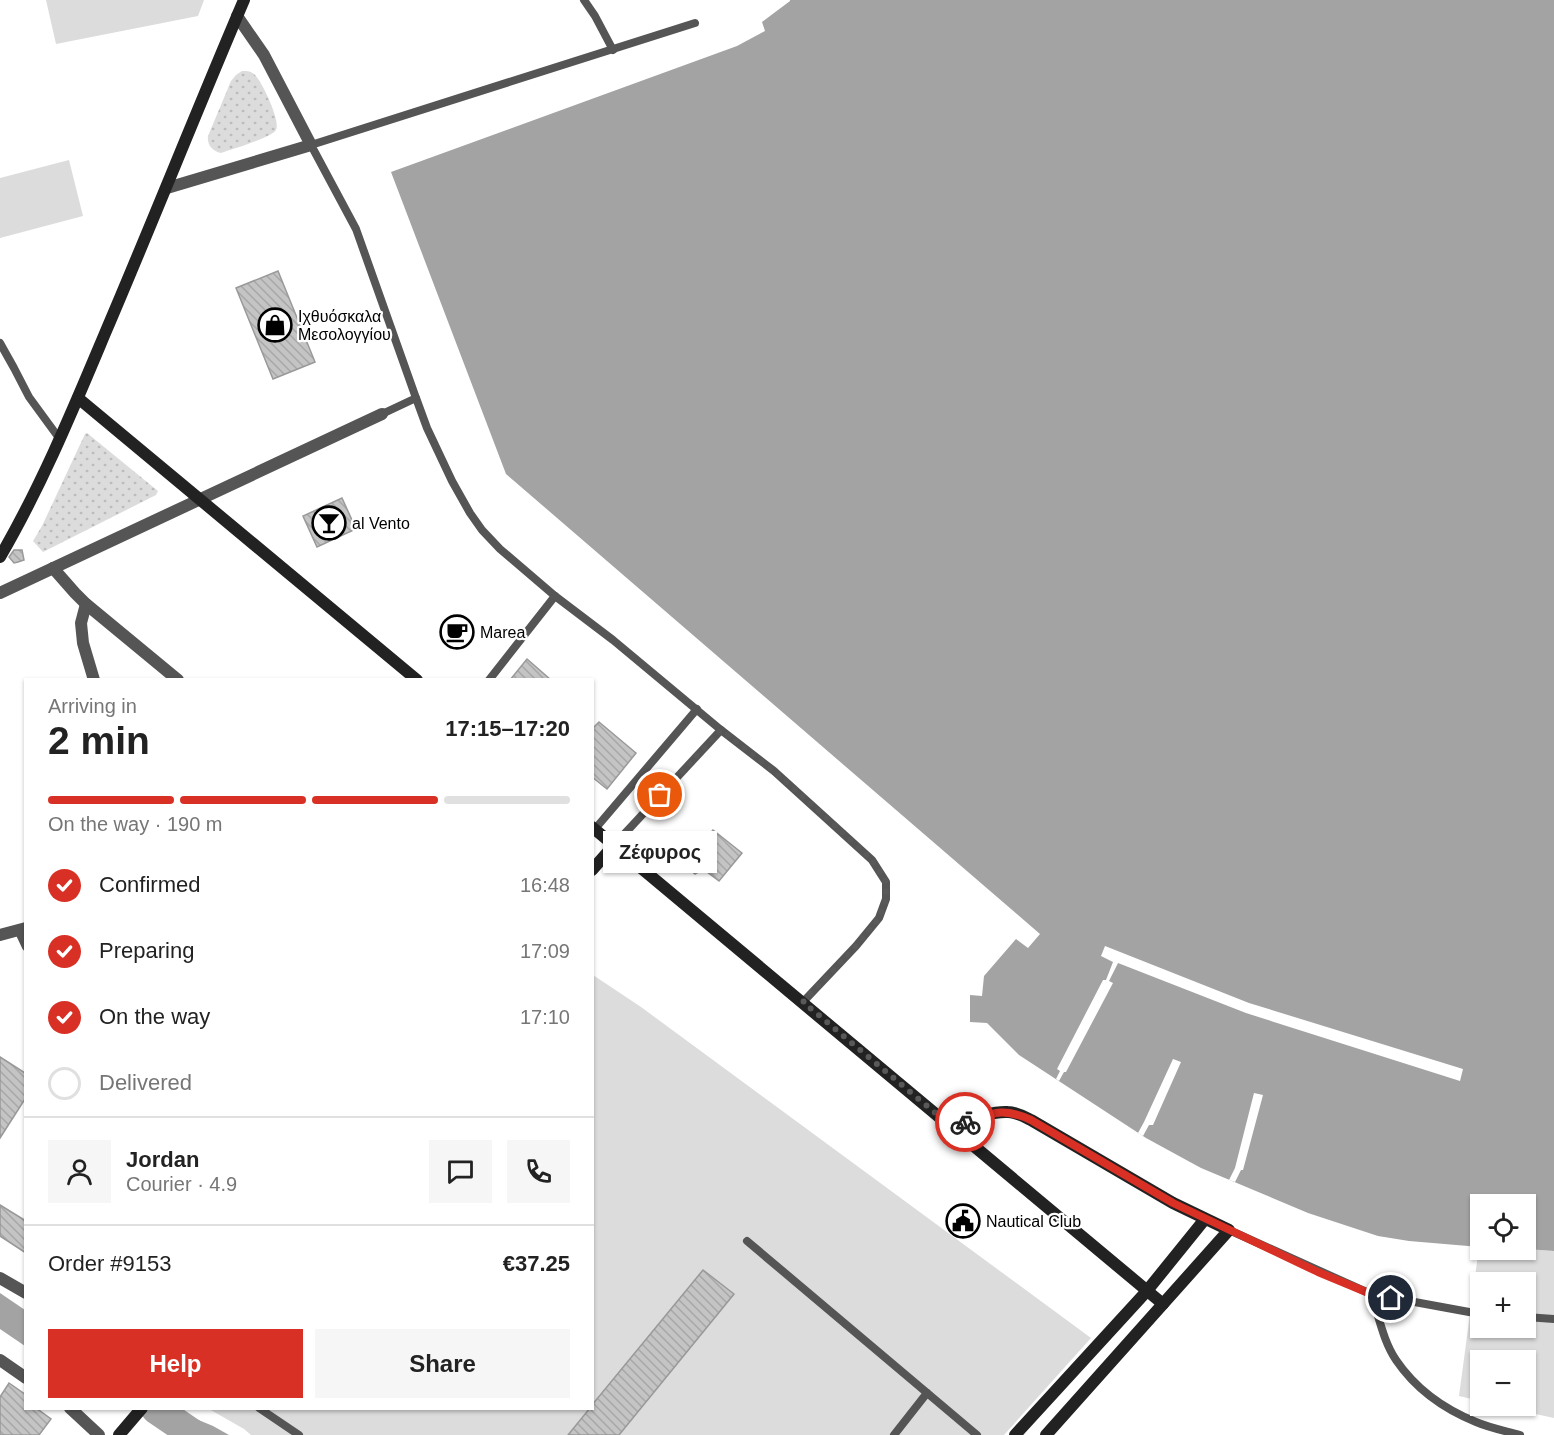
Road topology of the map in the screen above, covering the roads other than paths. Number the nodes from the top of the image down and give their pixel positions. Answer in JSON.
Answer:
{"nodes":[{"id":1,"x":244,"y":0,"type":"edge"},
{"id":2,"x":585,"y":0,"type":"edge"},
{"id":3,"x":237,"y":16,"type":"junction"},
{"id":4,"x":695,"y":23,"type":"dead end"},
{"id":5,"x":613,"y":50,"type":"junction"},
{"id":6,"x":311,"y":145,"type":"junction"},
{"id":7,"x":167,"y":188,"type":"junction"},
{"id":8,"x":0,"y":343,"type":"edge"},
{"id":9,"x":78,"y":398,"type":"junction"},
{"id":10,"x":416,"y":398,"type":"junction"},
{"id":11,"x":382,"y":414,"type":"joint"},
{"id":12,"x":58,"y":438,"type":"junction"},
{"id":13,"x":200,"y":498,"type":"junction"},
{"id":14,"x":0,"y":557,"type":"edge"},
{"id":15,"x":53,"y":568,"type":"junction"},
{"id":16,"x":0,"y":593,"type":"edge"},
{"id":17,"x":555,"y":596,"type":"junction"},
{"id":18,"x":86,"y":604,"type":"junction"},
{"id":19,"x":93,"y":678,"type":"edge"},
{"id":20,"x":176,"y":678,"type":"edge"},
{"id":21,"x":415,"y":678,"type":"edge"},
{"id":22,"x":491,"y":678,"type":"edge"},
{"id":23,"x":697,"y":709,"type":"junction"},
{"id":24,"x":721,"y":730,"type":"junction"},
{"id":25,"x":594,"y":828,"type":"edge"},
{"id":26,"x":615,"y":844,"type":"junction"},
{"id":27,"x":594,"y":868,"type":"edge"},
{"id":28,"x":22,"y":929,"type":"edge"},
{"id":29,"x":0,"y":935,"type":"edge"},
{"id":30,"x":803,"y":1002,"type":"junction"},
{"id":31,"x":952,"y":1127,"type":"junction"},
{"id":32,"x":1205,"y":1219,"type":"junction"},
{"id":33,"x":1229,"y":1230,"type":"junction"},
{"id":34,"x":747,"y":1241,"type":"dead end"},
{"id":35,"x":0,"y":1278,"type":"edge"},
{"id":36,"x":24,"y":1292,"type":"edge"},
{"id":37,"x":1146,"y":1292,"type":"junction"},
{"id":38,"x":1371,"y":1294,"type":"junction"},
{"id":39,"x":1163,"y":1304,"type":"junction"},
{"id":40,"x":1470,"y":1312,"type":"edge"},
{"id":41,"x":1536,"y":1318,"type":"edge"},
{"id":42,"x":1554,"y":1319,"type":"edge"},
{"id":43,"x":1,"y":1364,"type":"edge"},
{"id":44,"x":24,"y":1377,"type":"edge"},
{"id":45,"x":927,"y":1393,"type":"junction"},
{"id":46,"x":72,"y":1410,"type":"edge"},
{"id":47,"x":141,"y":1410,"type":"edge"},
{"id":48,"x":262,"y":1410,"type":"edge"},
{"id":49,"x":123,"y":1434,"type":"edge"},
{"id":50,"x":99,"y":1435,"type":"edge"},
{"id":51,"x":299,"y":1435,"type":"edge"},
{"id":52,"x":894,"y":1435,"type":"edge"},
{"id":53,"x":977,"y":1435,"type":"edge"},
{"id":54,"x":1015,"y":1435,"type":"edge"},
{"id":55,"x":1046,"y":1435,"type":"edge"},
{"id":56,"x":1520,"y":1435,"type":"edge"}],
"edges":[{"from":1,"to":3,"type":"street"},
{"from":2,"to":5,"type":"lane"},
{"from":3,"to":6,"type":"street"},
{"from":3,"to":7,"type":"street"},
{"from":4,"to":5,"type":"lane"},
{"from":5,"to":6,"type":"lane"},
{"from":6,"to":7,"type":"street"},
{"from":6,"to":10,"type":"lane"},
{"from":7,"to":9,"type":"street"},
{"from":8,"to":12,"type":"lane"},
{"from":9,"to":12,"type":"street"},
{"from":9,"to":13,"type":"street"},
{"from":10,"to":11,"type":"lane"},
{"from":10,"to":17,"type":"lane"},
{"from":11,"to":13,"type":"street"},
{"from":12,"to":14,"type":"street"},
{"from":13,"to":15,"type":"street"},
{"from":13,"to":21,"type":"street"},
{"from":15,"to":16,"type":"street"},
{"from":15,"to":18,"type":"street"},
{"from":17,"to":22,"type":"lane"},
{"from":17,"to":23,"type":"lane"},
{"from":18,"to":19,"type":"street"},
{"from":18,"to":20,"type":"street"},
{"from":23,"to":24,"type":"lane"},
{"from":23,"to":25,"type":"lane"},
{"from":24,"to":26,"type":"lane"},
{"from":24,"to":30,"type":"lane"},
{"from":25,"to":26,"type":"street"},
{"from":26,"to":27,"type":"street"},
{"from":26,"to":30,"type":"street"},
{"from":28,"to":29,"type":"street"},
{"from":30,"to":31,"type":"street"},
{"from":31,"to":32,"type":"street"},
{"from":31,"to":37,"type":"street"},
{"from":32,"to":33,"type":"street"},
{"from":32,"to":37,"type":"street"},
{"from":33,"to":38,"type":"lane"},
{"from":33,"to":39,"type":"street"},
{"from":34,"to":45,"type":"lane"},
{"from":35,"to":36,"type":"street"},
{"from":37,"to":39,"type":"street"},
{"from":37,"to":54,"type":"street"},
{"from":38,"to":40,"type":"lane"},
{"from":38,"to":56,"type":"lane"},
{"from":39,"to":55,"type":"street"},
{"from":41,"to":42,"type":"lane"},
{"from":43,"to":44,"type":"street"},
{"from":45,"to":52,"type":"lane"},
{"from":45,"to":53,"type":"lane"},
{"from":46,"to":50,"type":"street"},
{"from":47,"to":49,"type":"street"},
{"from":48,"to":51,"type":"lane"}]}
